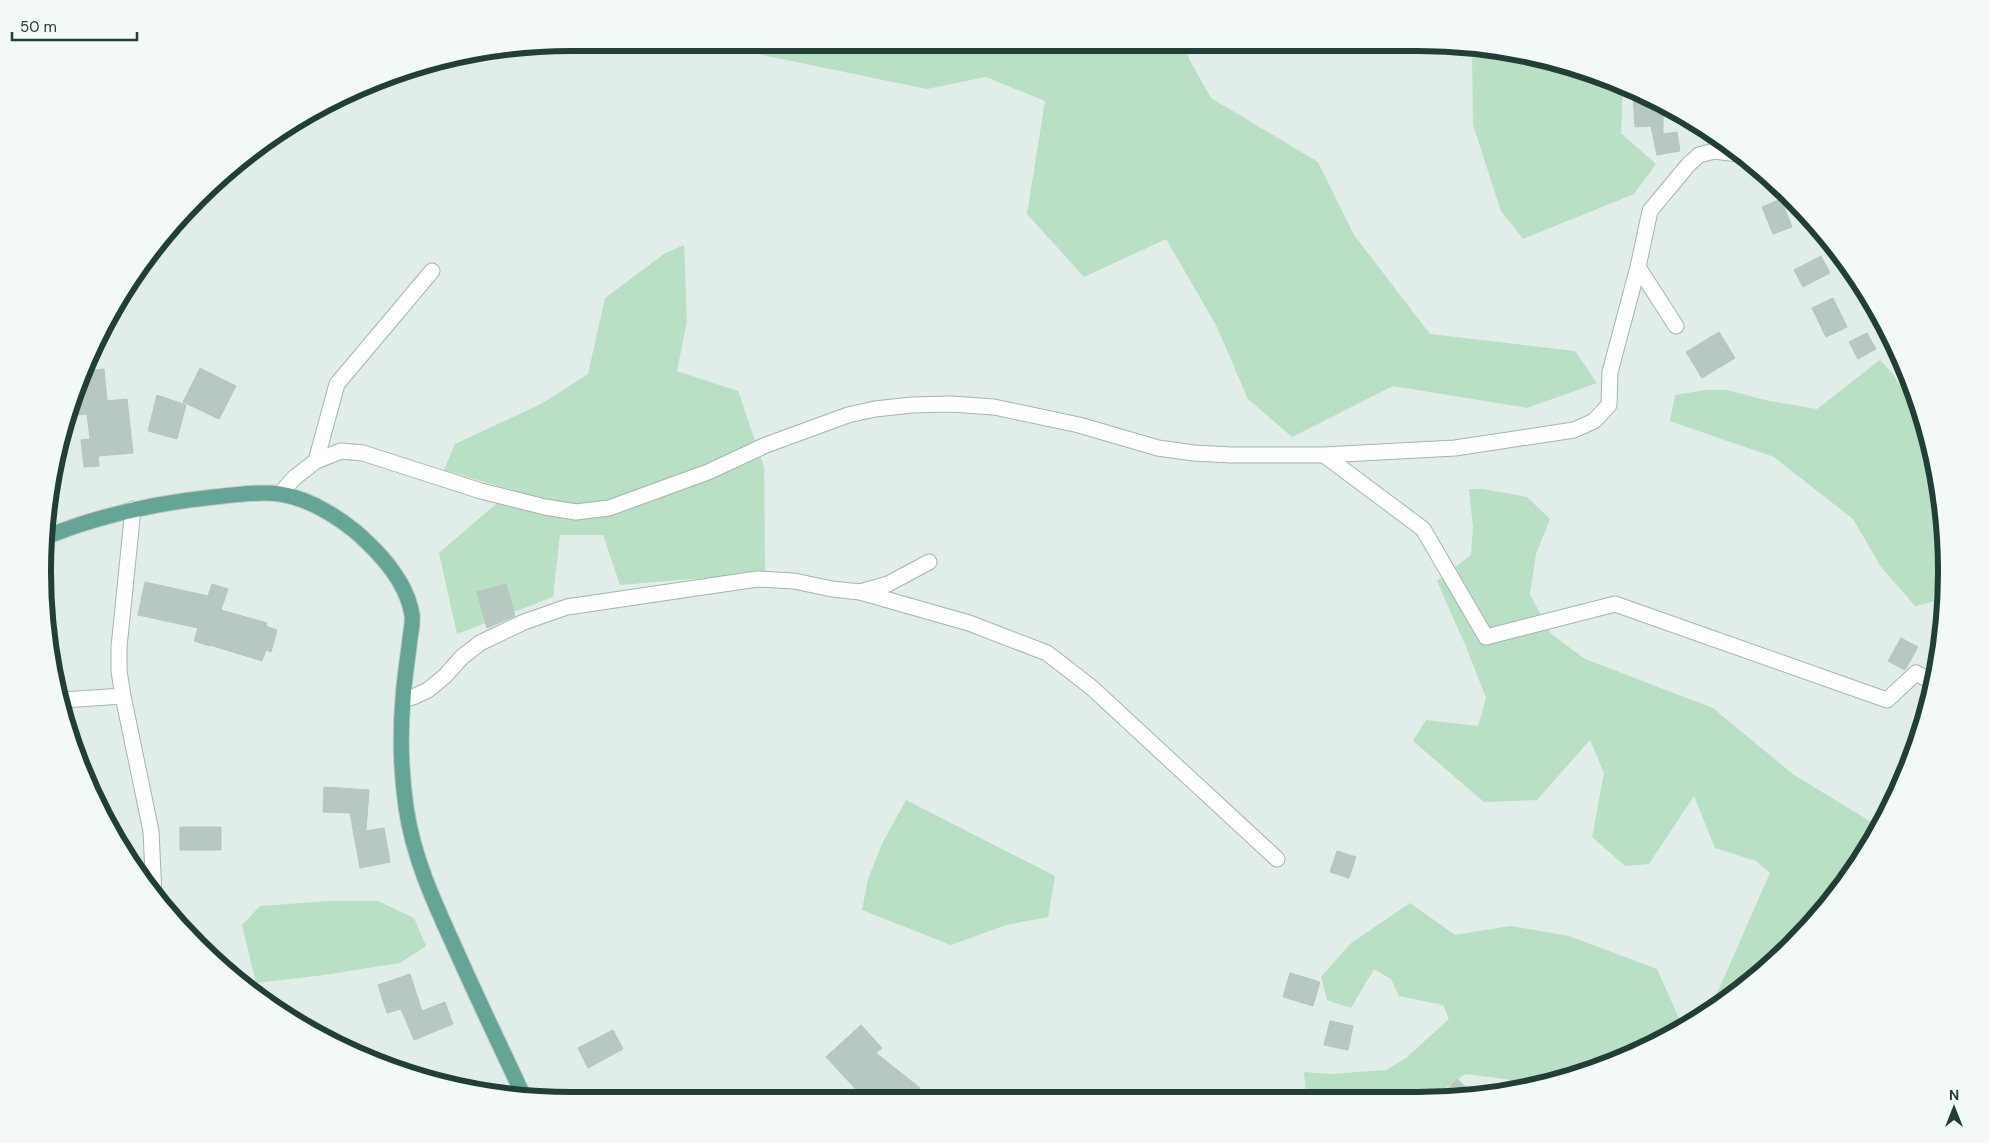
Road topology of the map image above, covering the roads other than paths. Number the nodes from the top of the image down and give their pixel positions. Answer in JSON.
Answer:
{"nodes":[{"id":1,"x":1725,"y":152,"type":"edge"},
{"id":2,"x":1638,"y":267,"type":"junction"},
{"id":3,"x":432,"y":271,"type":"dead end"},
{"id":4,"x":1676,"y":326,"type":"dead end"},
{"id":5,"x":1324,"y":455,"type":"junction"},
{"id":6,"x":316,"y":461,"type":"junction"},
{"id":7,"x":280,"y":494,"type":"junction"},
{"id":8,"x":132,"y":509,"type":"junction"},
{"id":9,"x":52,"y":535,"type":"edge"},
{"id":10,"x":929,"y":562,"type":"dead end"},
{"id":11,"x":860,"y":592,"type":"junction"},
{"id":12,"x":1927,"y":679,"type":"edge"},
{"id":13,"x":123,"y":696,"type":"junction"},
{"id":14,"x":403,"y":699,"type":"junction"},
{"id":15,"x":67,"y":700,"type":"edge"},
{"id":16,"x":1277,"y":859,"type":"dead end"},
{"id":17,"x":153,"y":880,"type":"edge"},
{"id":18,"x":520,"y":1089,"type":"edge"}],
"edges":[{"from":1,"to":2,"type":"street"},
{"from":2,"to":4,"type":"street"},
{"from":2,"to":5,"type":"street"},
{"from":3,"to":6,"type":"street"},
{"from":5,"to":6,"type":"street"},
{"from":5,"to":12,"type":"street"},
{"from":6,"to":7,"type":"street"},
{"from":7,"to":8,"type":"main road"},
{"from":7,"to":14,"type":"main road"},
{"from":8,"to":9,"type":"main road"},
{"from":8,"to":13,"type":"street"},
{"from":10,"to":11,"type":"street"},
{"from":11,"to":14,"type":"street"},
{"from":11,"to":16,"type":"street"},
{"from":13,"to":15,"type":"street"},
{"from":13,"to":17,"type":"street"},
{"from":14,"to":18,"type":"main road"}]}
